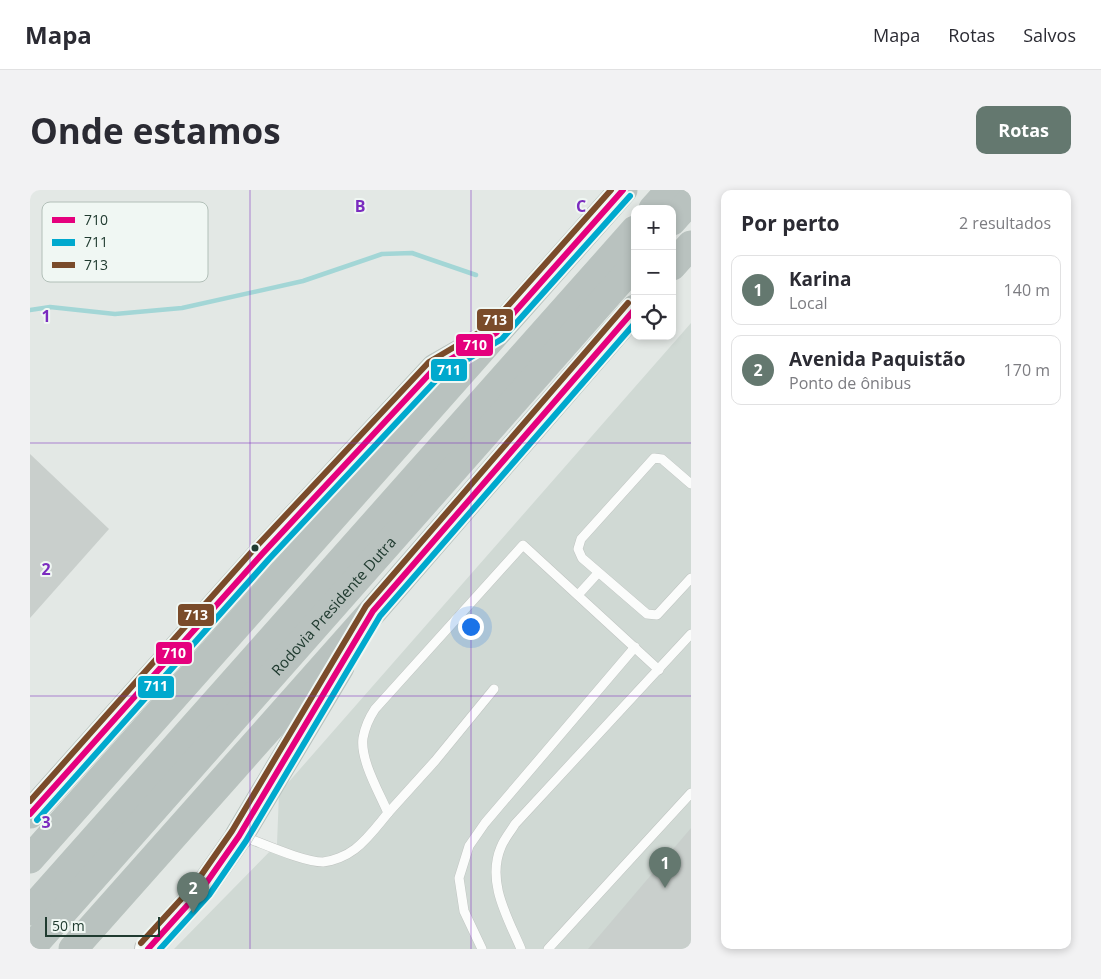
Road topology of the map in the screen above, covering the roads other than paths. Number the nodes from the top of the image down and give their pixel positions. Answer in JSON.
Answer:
{"nodes":[{"id":1,"x":623,"y":190,"type":"edge"},
{"id":2,"x":670,"y":190,"type":"edge"},
{"id":3,"x":691,"y":200,"type":"edge"},
{"id":4,"x":657,"y":205,"type":"edge"},
{"id":5,"x":676,"y":217,"type":"edge"},
{"id":6,"x":631,"y":235,"type":"edge"},
{"id":7,"x":631,"y":269,"type":"edge"},
{"id":8,"x":631,"y":314,"type":"edge"},
{"id":9,"x":496,"y":333,"type":"junction"},
{"id":10,"x":691,"y":484,"type":"edge"},
{"id":11,"x":598,"y":573,"type":"junction"},
{"id":12,"x":691,"y":578,"type":"edge"},
{"id":13,"x":578,"y":595,"type":"junction"},
{"id":14,"x":373,"y":611,"type":"junction"},
{"id":15,"x":691,"y":634,"type":"edge"},
{"id":16,"x":635,"y":648,"type":"junction"},
{"id":17,"x":659,"y":670,"type":"junction"},
{"id":18,"x":494,"y":688,"type":"dead end"},
{"id":19,"x":691,"y":793,"type":"edge"},
{"id":20,"x":388,"y":813,"type":"junction"},
{"id":21,"x":30,"y":814,"type":"edge"},
{"id":22,"x":239,"y":836,"type":"junction"},
{"id":23,"x":30,"y":859,"type":"edge"},
{"id":24,"x":30,"y":911,"type":"edge"},
{"id":25,"x":30,"y":949,"type":"edge"},
{"id":26,"x":73,"y":949,"type":"edge"},
{"id":27,"x":148,"y":949,"type":"edge"},
{"id":28,"x":482,"y":949,"type":"edge"},
{"id":29,"x":521,"y":949,"type":"edge"},
{"id":30,"x":548,"y":949,"type":"edge"}],
"edges":[{"from":1,"to":9,"type":"highway"},
{"from":2,"to":4,"type":"highway"},
{"from":3,"to":5,"type":"highway"},
{"from":6,"to":24,"type":"highway","name":"Rodovia Presidente Dutra"},
{"from":7,"to":25,"type":"highway","name":"Rodovia Presidente Dutra"},
{"from":8,"to":14,"type":"highway"},
{"from":9,"to":21,"type":"highway"},
{"from":9,"to":23,"type":"highway"},
{"from":10,"to":11,"type":"lane"},
{"from":11,"to":12,"type":"lane"},
{"from":11,"to":13,"type":"lane"},
{"from":13,"to":16,"type":"lane"},
{"from":13,"to":20,"type":"lane"},
{"from":14,"to":22,"type":"highway"},
{"from":14,"to":26,"type":"highway"},
{"from":15,"to":17,"type":"lane"},
{"from":16,"to":17,"type":"lane"},
{"from":16,"to":28,"type":"lane"},
{"from":17,"to":29,"type":"lane"},
{"from":18,"to":20,"type":"lane"},
{"from":19,"to":30,"type":"lane"},
{"from":20,"to":22,"type":"lane"},
{"from":22,"to":27,"type":"main road"}]}
